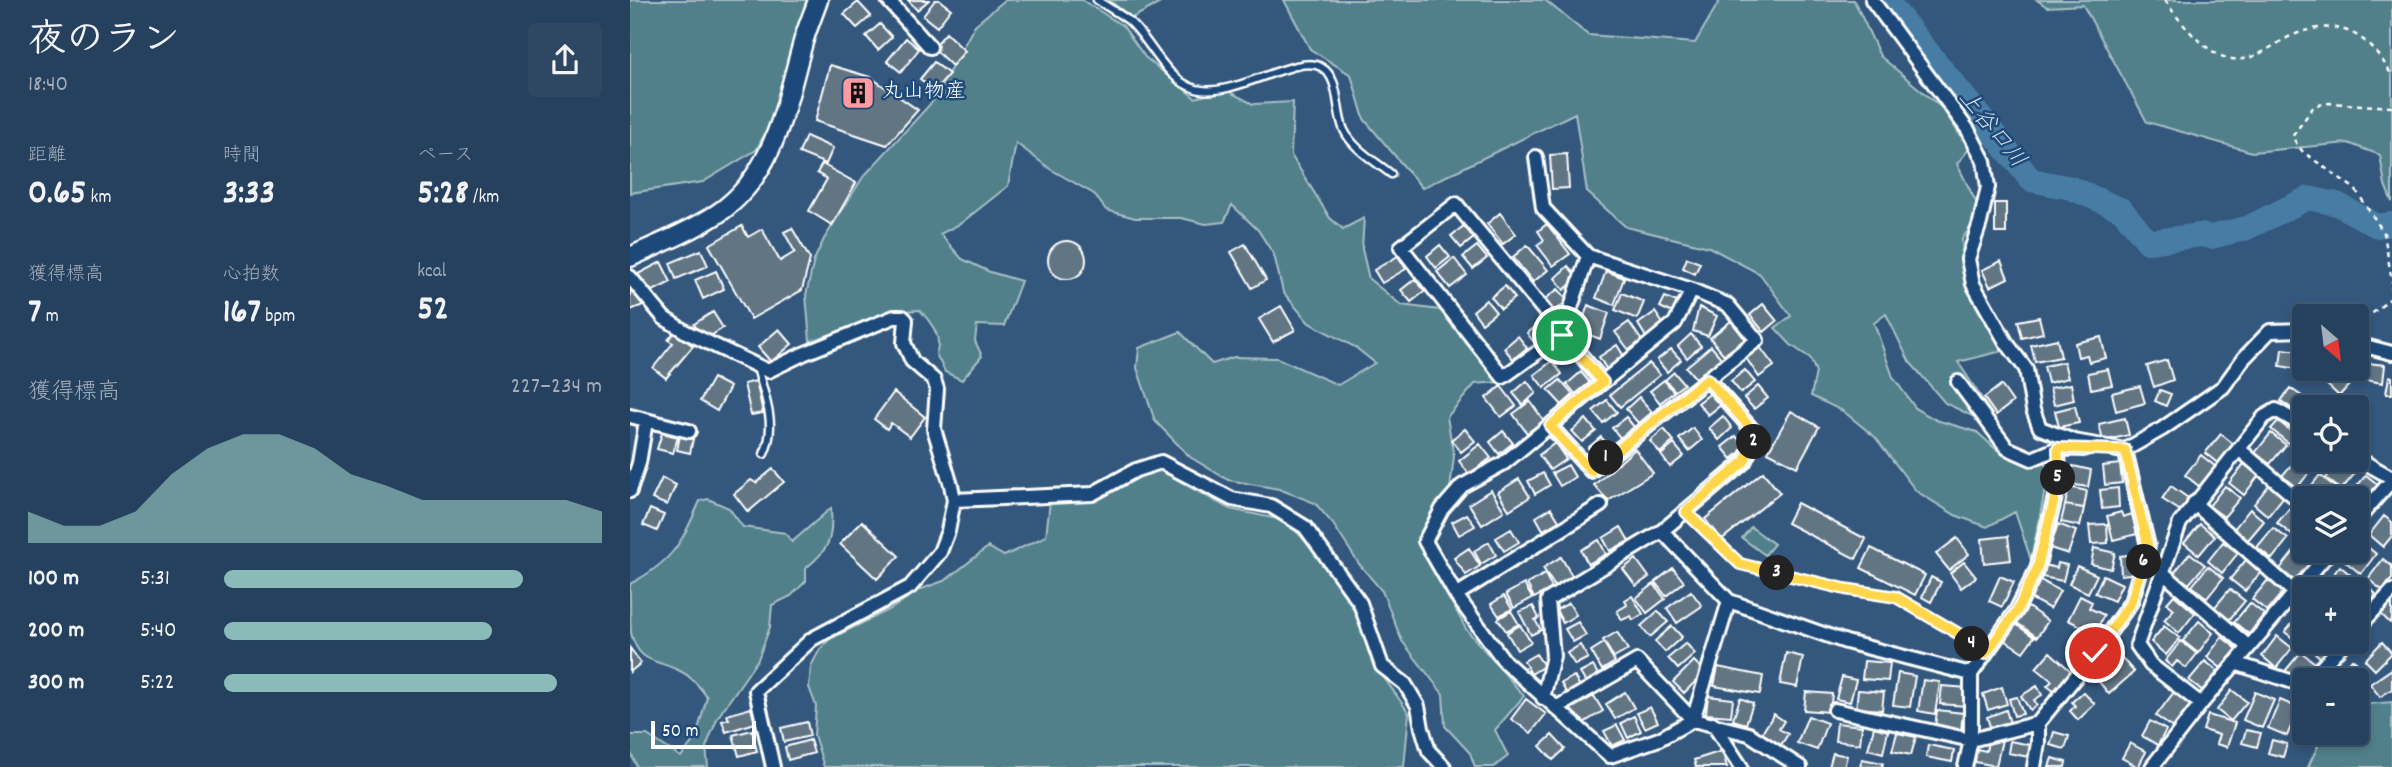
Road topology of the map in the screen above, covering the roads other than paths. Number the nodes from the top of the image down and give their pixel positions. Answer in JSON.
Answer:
{"nodes":[{"id":1,"x":818,"y":0,"type":"edge"},
{"id":2,"x":888,"y":0,"type":"edge"},
{"id":3,"x":1097,"y":0,"type":"edge"},
{"id":4,"x":1872,"y":0,"type":"edge"},
{"id":5,"x":930,"y":47,"type":"dead end"},
{"id":6,"x":1536,"y":157,"type":"dead end"},
{"id":7,"x":1391,"y":174,"type":"dead end"},
{"id":8,"x":1588,"y":256,"type":"junction"},
{"id":9,"x":630,"y":257,"type":"edge"},
{"id":10,"x":630,"y":277,"type":"edge"},
{"id":11,"x":1692,"y":290,"type":"junction"},
{"id":12,"x":2292,"y":330,"type":"edge"},
{"id":13,"x":1562,"y":335,"type":"junction"},
{"id":14,"x":2370,"y":347,"type":"edge"},
{"id":15,"x":2392,"y":353,"type":"edge"},
{"id":16,"x":757,"y":367,"type":"junction"},
{"id":17,"x":1707,"y":379,"type":"junction"},
{"id":18,"x":1603,"y":382,"type":"junction"},
{"id":19,"x":1958,"y":382,"type":"dead end"},
{"id":20,"x":630,"y":416,"type":"edge"},
{"id":21,"x":2292,"y":419,"type":"edge"},
{"id":22,"x":646,"y":421,"type":"junction"},
{"id":23,"x":1550,"y":426,"type":"junction"},
{"id":24,"x":689,"y":431,"type":"dead end"},
{"id":25,"x":2058,"y":448,"type":"junction"},
{"id":26,"x":2239,"y":449,"type":"junction"},
{"id":27,"x":2125,"y":450,"type":"junction"},
{"id":28,"x":764,"y":454,"type":"dead end"},
{"id":29,"x":2369,"y":465,"type":"edge"},
{"id":30,"x":2392,"y":479,"type":"edge"},
{"id":31,"x":630,"y":491,"type":"edge"},
{"id":32,"x":2292,"y":495,"type":"edge"},
{"id":33,"x":954,"y":500,"type":"junction"},
{"id":34,"x":2194,"y":503,"type":"junction"},
{"id":35,"x":1601,"y":505,"type":"dead end"},
{"id":36,"x":2369,"y":506,"type":"edge"},
{"id":37,"x":1686,"y":512,"type":"junction"},
{"id":38,"x":1662,"y":531,"type":"junction"},
{"id":39,"x":2319,"y":563,"type":"edge"},
{"id":40,"x":2163,"y":573,"type":"junction"},
{"id":41,"x":2307,"y":577,"type":"edge"},
{"id":42,"x":2292,"y":590,"type":"edge"},
{"id":43,"x":2392,"y":590,"type":"edge"},
{"id":44,"x":1456,"y":594,"type":"junction"},
{"id":45,"x":2292,"y":594,"type":"edge"},
{"id":46,"x":1729,"y":601,"type":"junction"},
{"id":47,"x":2369,"y":615,"type":"edge"},
{"id":48,"x":2249,"y":648,"type":"junction"},
{"id":49,"x":1985,"y":654,"type":"junction"},
{"id":50,"x":2334,"y":654,"type":"edge"},
{"id":51,"x":2235,"y":663,"type":"junction"},
{"id":52,"x":2321,"y":668,"type":"edge"},
{"id":53,"x":1971,"y":674,"type":"junction"},
{"id":54,"x":2292,"y":682,"type":"edge"},
{"id":55,"x":1543,"y":698,"type":"junction"},
{"id":56,"x":2201,"y":704,"type":"junction"},
{"id":57,"x":1556,"y":708,"type":"junction"},
{"id":58,"x":1835,"y":710,"type":"dead end"},
{"id":59,"x":1693,"y":720,"type":"junction"},
{"id":60,"x":2038,"y":723,"type":"junction"},
{"id":61,"x":1713,"y":724,"type":"junction"},
{"id":62,"x":1971,"y":740,"type":"junction"},
{"id":63,"x":1611,"y":762,"type":"edge"},
{"id":64,"x":773,"y":767,"type":"edge"},
{"id":65,"x":1444,"y":767,"type":"edge"},
{"id":66,"x":1741,"y":767,"type":"edge"},
{"id":67,"x":1800,"y":767,"type":"edge"},
{"id":68,"x":1965,"y":767,"type":"edge"},
{"id":69,"x":2034,"y":767,"type":"edge"},
{"id":70,"x":2152,"y":767,"type":"edge"}],
"edges":[{"from":1,"to":9,"type":"main road"},
{"from":2,"to":5,"type":"street"},
{"from":3,"to":7,"type":"lane"},
{"from":4,"to":27,"type":"street"},
{"from":6,"to":8,"type":"street"},
{"from":8,"to":11,"type":"street"},
{"from":8,"to":13,"type":"street"},
{"from":10,"to":16,"type":"street"},
{"from":11,"to":17,"type":"street"},
{"from":11,"to":18,"type":"street"},
{"from":12,"to":27,"type":"street"},
{"from":13,"to":13,"type":"street"},
{"from":13,"to":18,"type":"street"},
{"from":14,"to":15,"type":"street"},
{"from":16,"to":28,"type":"lane"},
{"from":16,"to":33,"type":"street"},
{"from":17,"to":23,"type":"street"},
{"from":17,"to":37,"type":"street"},
{"from":18,"to":23,"type":"street"},
{"from":19,"to":25,"type":"street"},
{"from":20,"to":22,"type":"street"},
{"from":21,"to":26,"type":"street"},
{"from":22,"to":24,"type":"street"},
{"from":22,"to":31,"type":"street"},
{"from":23,"to":44,"type":"street"},
{"from":25,"to":27,"type":"street"},
{"from":25,"to":49,"type":"street"},
{"from":26,"to":32,"type":"street"},
{"from":26,"to":34,"type":"street"},
{"from":27,"to":60,"type":"street"},
{"from":29,"to":30,"type":"street"},
{"from":30,"to":36,"type":"street"},
{"from":33,"to":64,"type":"street"},
{"from":33,"to":65,"type":"street"},
{"from":34,"to":40,"type":"street"},
{"from":34,"to":42,"type":"street"},
{"from":35,"to":44,"type":"street"},
{"from":37,"to":38,"type":"street"},
{"from":37,"to":49,"type":"lane"},
{"from":38,"to":46,"type":"street"},
{"from":38,"to":55,"type":"street"},
{"from":39,"to":41,"type":"street"},
{"from":40,"to":48,"type":"street"},
{"from":40,"to":56,"type":"street"},
{"from":43,"to":47,"type":"street"},
{"from":44,"to":55,"type":"street"},
{"from":45,"to":48,"type":"street"},
{"from":46,"to":53,"type":"street"},
{"from":46,"to":59,"type":"street"},
{"from":48,"to":51,"type":"street"},
{"from":49,"to":53,"type":"street"},
{"from":50,"to":52,"type":"street"},
{"from":51,"to":54,"type":"street"},
{"from":51,"to":56,"type":"street"},
{"from":53,"to":62,"type":"street"},
{"from":55,"to":57,"type":"street"},
{"from":56,"to":70,"type":"street"},
{"from":57,"to":59,"type":"street"},
{"from":57,"to":63,"type":"street"},
{"from":58,"to":62,"type":"street"},
{"from":59,"to":61,"type":"street"},
{"from":59,"to":63,"type":"street"},
{"from":60,"to":62,"type":"street"},
{"from":60,"to":69,"type":"street"},
{"from":61,"to":66,"type":"street"},
{"from":61,"to":67,"type":"street"},
{"from":62,"to":68,"type":"street"}]}
